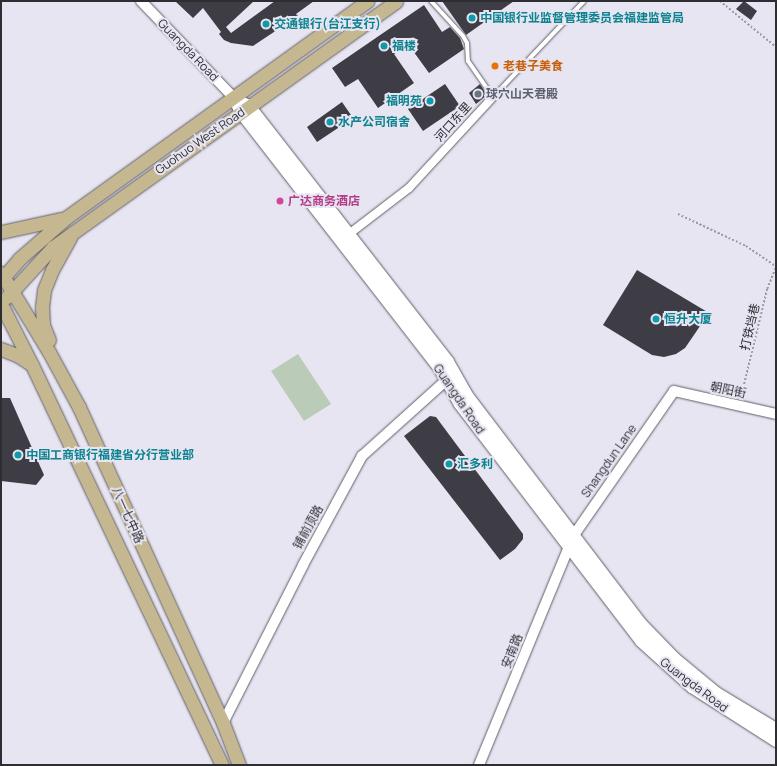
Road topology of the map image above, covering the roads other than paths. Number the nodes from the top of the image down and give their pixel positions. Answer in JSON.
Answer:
{"nodes":[{"id":1,"x":141,"y":1,"type":"edge"},
{"id":2,"x":368,"y":1,"type":"edge"},
{"id":3,"x":396,"y":1,"type":"edge"},
{"id":4,"x":431,"y":1,"type":"edge"},
{"id":5,"x":584,"y":1,"type":"edge"},
{"id":6,"x":493,"y":97,"type":"junction"},
{"id":7,"x":235,"y":99,"type":"junction"},
{"id":8,"x":244,"y":109,"type":"junction"},
{"id":9,"x":67,"y":217,"type":"junction"},
{"id":10,"x":1,"y":232,"type":"edge"},
{"id":11,"x":72,"y":233,"type":"junction"},
{"id":12,"x":349,"y":234,"type":"junction"},
{"id":13,"x":2,"y":277,"type":"edge"},
{"id":14,"x":12,"y":291,"type":"junction"},
{"id":15,"x":1,"y":305,"type":"edge"},
{"id":16,"x":1,"y":349,"type":"edge"},
{"id":17,"x":49,"y":352,"type":"junction"},
{"id":18,"x":32,"y":365,"type":"junction"},
{"id":19,"x":451,"y":376,"type":"junction"},
{"id":20,"x":674,"y":391,"type":"joint"},
{"id":21,"x":776,"y":414,"type":"edge"},
{"id":22,"x":574,"y":535,"type":"junction"},
{"id":23,"x":568,"y":547,"type":"junction"},
{"id":24,"x":223,"y":723,"type":"junction"},
{"id":25,"x":776,"y":729,"type":"edge"},
{"id":26,"x":776,"y":741,"type":"edge"},
{"id":27,"x":222,"y":765,"type":"edge"},
{"id":28,"x":238,"y":765,"type":"edge"},
{"id":29,"x":479,"y":765,"type":"edge"}],
"edges":[{"from":1,"to":7,"type":"street","name":"Guangda Road"},
{"from":2,"to":7,"type":"main road","name":"Guohuo West Road"},
{"from":3,"to":8,"type":"main road","name":"Guohuo West Road"},
{"from":4,"to":6,"type":"lane"},
{"from":5,"to":6,"type":"lane","name":"河口东里"},
{"from":6,"to":12,"type":"street","name":"河口东里"},
{"from":7,"to":8,"type":"main road","name":"Guangda Road"},
{"from":7,"to":9,"type":"main road","name":"Guohuo West Road"},
{"from":8,"to":11,"type":"main road","name":"Guohuo West Road"},
{"from":8,"to":12,"type":"main road","name":"Guangda Road"},
{"from":8,"to":19,"type":"main road","name":"Guangda Road"},
{"from":9,"to":10,"type":"main road"},
{"from":9,"to":13,"type":"main road","name":"Guohuo West Road"},
{"from":11,"to":14,"type":"main road","name":"Guohuo West Road"},
{"from":11,"to":17,"type":"main road"},
{"from":12,"to":19,"type":"main road","name":"Guangda Road"},
{"from":13,"to":14,"type":"main road","name":"八一七中路"},
{"from":14,"to":15,"type":"main road","name":"Guohuo West Road"},
{"from":14,"to":17,"type":"main road","name":"八一七中路"},
{"from":15,"to":18,"type":"main road","name":"八一七中路"},
{"from":16,"to":18,"type":"main road"},
{"from":17,"to":24,"type":"main road","name":"八一七中路"},
{"from":18,"to":27,"type":"main road","name":"八一七中路"},
{"from":19,"to":22,"type":"main road","name":"Guangda Road"},
{"from":19,"to":23,"type":"main road","name":"Guangda Road"},
{"from":19,"to":24,"type":"street","name":"铺前顶路"},
{"from":20,"to":21,"type":"street","name":"朝阳街"},
{"from":20,"to":22,"type":"street","name":"Shangdun Lane"},
{"from":22,"to":23,"type":"street","name":"Shangdun Lane"},
{"from":22,"to":25,"type":"main road","name":"Guangda Road"},
{"from":23,"to":26,"type":"main road","name":"Guangda Road"},
{"from":23,"to":29,"type":"street","name":"安南路"},
{"from":24,"to":28,"type":"main road","name":"八一七中路"}]}
